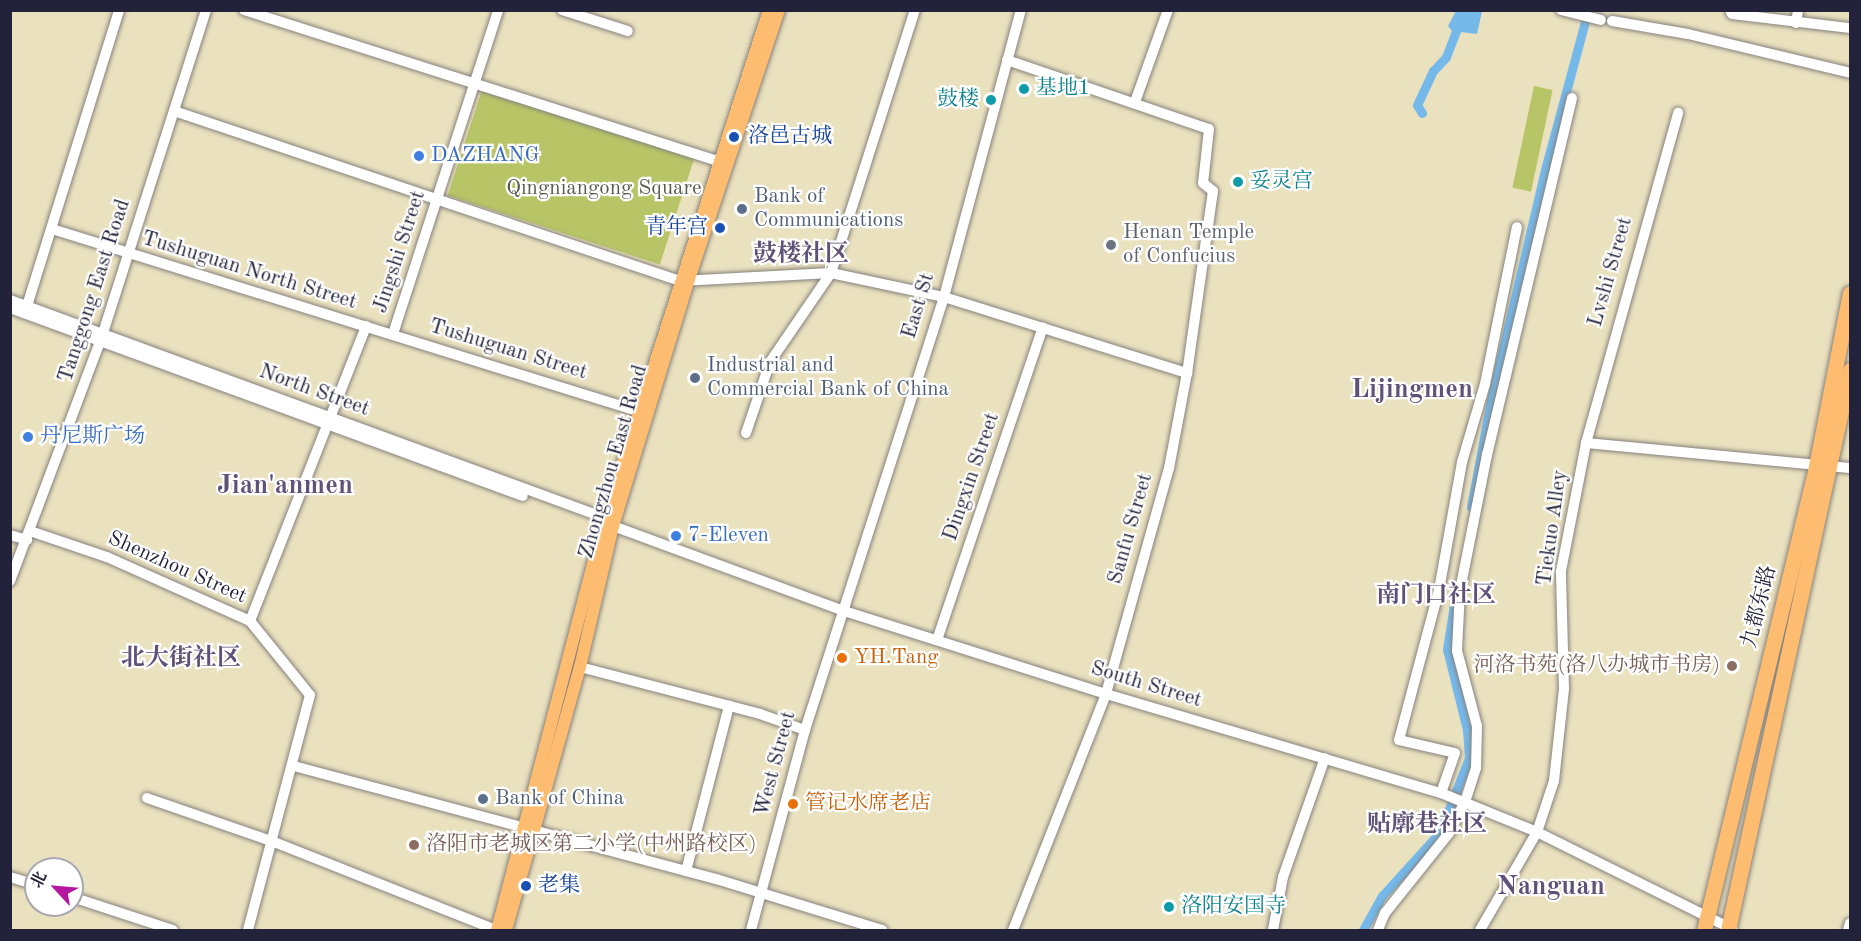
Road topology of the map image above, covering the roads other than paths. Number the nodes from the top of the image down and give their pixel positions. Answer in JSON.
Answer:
{"nodes":[{"id":1,"x":119,"y":10,"type":"edge"},
{"id":2,"x":206,"y":10,"type":"edge"},
{"id":3,"x":244,"y":10,"type":"edge"},
{"id":4,"x":498,"y":10,"type":"edge"},
{"id":5,"x":562,"y":10,"type":"edge"},
{"id":6,"x":769,"y":10,"type":"edge"},
{"id":7,"x":779,"y":10,"type":"edge"},
{"id":8,"x":915,"y":10,"type":"edge"},
{"id":9,"x":1021,"y":10,"type":"edge"},
{"id":10,"x":1168,"y":10,"type":"edge"},
{"id":11,"x":1730,"y":10,"type":"edge"},
{"id":12,"x":1798,"y":10,"type":"edge"},
{"id":13,"x":1563,"y":11,"type":"edge"},
{"id":14,"x":1796,"y":23,"type":"junction"},
{"id":15,"x":1851,"y":28,"type":"edge"},
{"id":16,"x":628,"y":31,"type":"dead end"},
{"id":17,"x":1007,"y":60,"type":"junction"},
{"id":18,"x":1851,"y":73,"type":"edge"},
{"id":19,"x":476,"y":84,"type":"junction"},
{"id":20,"x":1572,"y":98,"type":"dead end"},
{"id":21,"x":1135,"y":102,"type":"junction"},
{"id":22,"x":174,"y":111,"type":"junction"},
{"id":23,"x":1678,"y":113,"type":"dead end"},
{"id":24,"x":723,"y":163,"type":"junction"},
{"id":25,"x":437,"y":201,"type":"junction"},
{"id":26,"x":1517,"y":227,"type":"dead end"},
{"id":27,"x":52,"y":230,"type":"junction"},
{"id":28,"x":128,"y":255,"type":"junction"},
{"id":29,"x":832,"y":269,"type":"junction"},
{"id":30,"x":684,"y":281,"type":"junction"},
{"id":31,"x":1851,"y":293,"type":"edge"},
{"id":32,"x":944,"y":297,"type":"junction"},
{"id":33,"x":10,"y":300,"type":"edge"},
{"id":34,"x":27,"y":306,"type":"junction"},
{"id":35,"x":10,"y":308,"type":"edge"},
{"id":36,"x":366,"y":326,"type":"junction"},
{"id":37,"x":1043,"y":327,"type":"junction"},
{"id":38,"x":393,"y":334,"type":"junction"},
{"id":39,"x":102,"y":337,"type":"junction"},
{"id":40,"x":1851,"y":370,"type":"edge"},
{"id":41,"x":1187,"y":373,"type":"junction"},
{"id":42,"x":637,"y":411,"type":"junction"},
{"id":43,"x":328,"y":422,"type":"junction"},
{"id":44,"x":746,"y":433,"type":"dead end"},
{"id":45,"x":1586,"y":442,"type":"junction"},
{"id":46,"x":1823,"y":467,"type":"junction"},
{"id":47,"x":1851,"y":468,"type":"edge"},
{"id":48,"x":607,"y":523,"type":"junction"},
{"id":49,"x":10,"y":535,"type":"edge"},
{"id":50,"x":28,"y":536,"type":"junction"},
{"id":51,"x":10,"y":581,"type":"edge"},
{"id":52,"x":841,"y":610,"type":"junction"},
{"id":53,"x":250,"y":621,"type":"junction"},
{"id":54,"x":937,"y":640,"type":"junction"},
{"id":55,"x":580,"y":667,"type":"junction"},
{"id":56,"x":1106,"y":694,"type":"junction"},
{"id":57,"x":729,"y":706,"type":"junction"},
{"id":58,"x":805,"y":730,"type":"junction"},
{"id":59,"x":1325,"y":758,"type":"junction"},
{"id":60,"x":294,"y":766,"type":"junction"},
{"id":61,"x":1441,"y":793,"type":"junction"},
{"id":62,"x":147,"y":798,"type":"dead end"},
{"id":63,"x":1465,"y":802,"type":"junction"},
{"id":64,"x":530,"y":831,"type":"junction"},
{"id":65,"x":1537,"y":832,"type":"junction"},
{"id":66,"x":274,"y":842,"type":"junction"},
{"id":67,"x":686,"y":871,"type":"junction"},
{"id":68,"x":761,"y":891,"type":"junction"},
{"id":69,"x":84,"y":901,"type":"edge"},
{"id":70,"x":1706,"y":923,"type":"edge"},
{"id":71,"x":1851,"y":923,"type":"edge"},
{"id":72,"x":1731,"y":929,"type":"edge"},
{"id":73,"x":173,"y":930,"type":"edge"},
{"id":74,"x":249,"y":930,"type":"edge"},
{"id":75,"x":497,"y":930,"type":"edge"},
{"id":76,"x":506,"y":930,"type":"edge"},
{"id":77,"x":751,"y":930,"type":"edge"},
{"id":78,"x":880,"y":930,"type":"edge"},
{"id":79,"x":1012,"y":930,"type":"edge"},
{"id":80,"x":1274,"y":930,"type":"edge"},
{"id":81,"x":1378,"y":930,"type":"edge"},
{"id":82,"x":1480,"y":930,"type":"edge"},
{"id":83,"x":1848,"y":930,"type":"edge"}],
"edges":[{"from":1,"to":27,"type":"street"},
{"from":2,"to":22,"type":"street","name":"Tanggong East Road"},
{"from":3,"to":19,"type":"street"},
{"from":4,"to":19,"type":"street","name":"Jingshi Street"},
{"from":5,"to":16,"type":"street"},
{"from":6,"to":24,"type":"main road","name":"Zhongzhou East Road"},
{"from":7,"to":24,"type":"main road","name":"Zhongzhou East Road"},
{"from":8,"to":29,"type":"street"},
{"from":9,"to":17,"type":"street","name":"East St"},
{"from":10,"to":21,"type":"street"},
{"from":11,"to":14,"type":"street"},
{"from":12,"to":14,"type":"street"},
{"from":13,"to":18,"type":"street"},
{"from":14,"to":15,"type":"street"},
{"from":17,"to":21,"type":"street"},
{"from":17,"to":32,"type":"street","name":"East St"},
{"from":19,"to":24,"type":"street"},
{"from":19,"to":25,"type":"street","name":"Jingshi Street"},
{"from":20,"to":63,"type":"street"},
{"from":21,"to":41,"type":"street","name":"Sanfu Street"},
{"from":22,"to":25,"type":"street"},
{"from":22,"to":28,"type":"street","name":"Tanggong East Road"},
{"from":23,"to":45,"type":"street","name":"Lvshi Street"},
{"from":24,"to":30,"type":"main road","name":"Zhongzhou East Road"},
{"from":25,"to":30,"type":"street"},
{"from":25,"to":38,"type":"street","name":"Jingshi Street"},
{"from":26,"to":61,"type":"street"},
{"from":27,"to":28,"type":"street","name":"Tushuguan North Street"},
{"from":27,"to":34,"type":"street"},
{"from":28,"to":36,"type":"street","name":"Tushuguan North Street"},
{"from":28,"to":39,"type":"street","name":"Tanggong East Road"},
{"from":29,"to":30,"type":"street"},
{"from":29,"to":32,"type":"street"},
{"from":29,"to":44,"type":"street"},
{"from":30,"to":42,"type":"main road","name":"Zhongzhou East Road"},
{"from":30,"to":48,"type":"main road","name":"Zhongzhou East Road"},
{"from":31,"to":46,"type":"highway","name":"九都东路"},
{"from":32,"to":37,"type":"street"},
{"from":32,"to":52,"type":"street","name":"East St"},
{"from":33,"to":34,"type":"street","name":"North Street"},
{"from":34,"to":39,"type":"street","name":"North Street"},
{"from":35,"to":39,"type":"street","name":"North Street"},
{"from":36,"to":38,"type":"street","name":"Tushuguan Street"},
{"from":36,"to":43,"type":"street"},
{"from":37,"to":41,"type":"street"},
{"from":37,"to":54,"type":"street","name":"Dingxin Street"},
{"from":38,"to":42,"type":"street","name":"Tushuguan Street"},
{"from":39,"to":43,"type":"street","name":"North Street"},
{"from":39,"to":50,"type":"street","name":"Tanggong East Road"},
{"from":40,"to":46,"type":"highway","name":"九都东路"},
{"from":41,"to":56,"type":"street","name":"Sanfu Street"},
{"from":42,"to":48,"type":"main road","name":"Zhongzhou East Road"},
{"from":43,"to":48,"type":"street","name":"North Street"},
{"from":43,"to":53,"type":"street"},
{"from":45,"to":46,"type":"street"},
{"from":45,"to":65,"type":"street","name":"Tiekuo Alley"},
{"from":46,"to":47,"type":"street"},
{"from":46,"to":70,"type":"highway","name":"九都东路"},
{"from":46,"to":72,"type":"highway","name":"九都东路"},
{"from":48,"to":52,"type":"street","name":"North Street"},
{"from":48,"to":55,"type":"main road","name":"Zhongzhou East Road"},
{"from":48,"to":64,"type":"main road","name":"Zhongzhou East Road"},
{"from":49,"to":50,"type":"street","name":"Shenzhou Street"},
{"from":50,"to":51,"type":"street","name":"Tanggong East Road"},
{"from":50,"to":53,"type":"street","name":"Shenzhou Street"},
{"from":52,"to":54,"type":"street","name":"South Street"},
{"from":52,"to":58,"type":"street","name":"West Street"},
{"from":53,"to":60,"type":"street","name":"Shenzhou Street"},
{"from":54,"to":56,"type":"street","name":"South Street"},
{"from":55,"to":57,"type":"street"},
{"from":55,"to":64,"type":"main road","name":"Zhongzhou East Road"},
{"from":56,"to":59,"type":"street","name":"South Street"},
{"from":56,"to":79,"type":"street","name":"Sanfu Street"},
{"from":57,"to":58,"type":"street"},
{"from":57,"to":67,"type":"street"},
{"from":58,"to":68,"type":"street","name":"West Street"},
{"from":59,"to":61,"type":"street","name":"South Street"},
{"from":59,"to":80,"type":"street"},
{"from":60,"to":64,"type":"street"},
{"from":60,"to":66,"type":"street"},
{"from":61,"to":63,"type":"street","name":"South Street"},
{"from":62,"to":66,"type":"street"},
{"from":63,"to":65,"type":"street","name":"South Street"},
{"from":63,"to":81,"type":"street"},
{"from":64,"to":67,"type":"street"},
{"from":64,"to":75,"type":"main road","name":"Zhongzhou East Road"},
{"from":64,"to":76,"type":"main road","name":"Zhongzhou East Road"},
{"from":65,"to":70,"type":"street","name":"South Street"},
{"from":65,"to":82,"type":"street","name":"Tiekuo Alley"},
{"from":66,"to":74,"type":"street"},
{"from":66,"to":75,"type":"street"},
{"from":67,"to":68,"type":"street"},
{"from":68,"to":77,"type":"street","name":"West Street"},
{"from":68,"to":78,"type":"street"},
{"from":69,"to":73,"type":"street"},
{"from":70,"to":72,"type":"street","name":"South Street"},
{"from":71,"to":83,"type":"street"}]}
